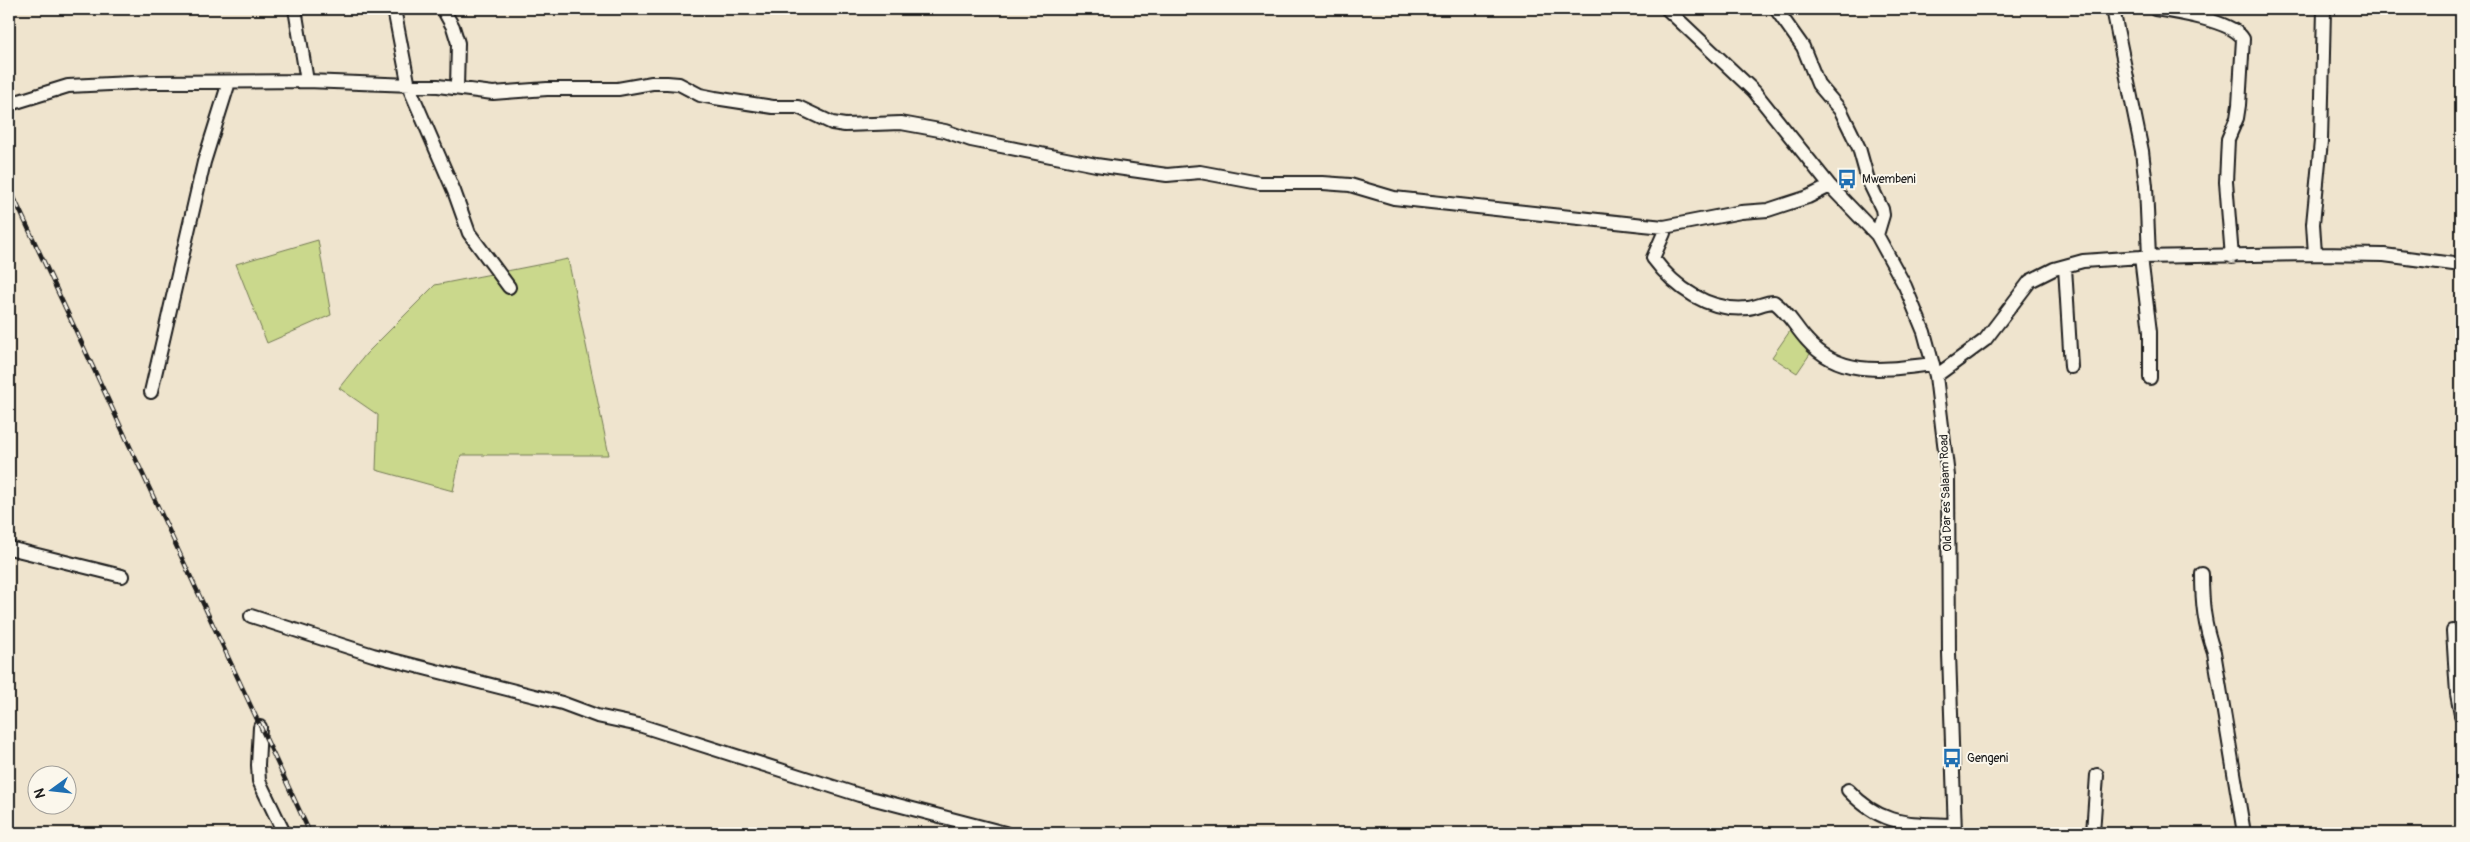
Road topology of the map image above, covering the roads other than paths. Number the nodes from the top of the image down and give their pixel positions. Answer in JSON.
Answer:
{"nodes":[{"id":1,"x":295,"y":9,"type":"edge"},
{"id":2,"x":394,"y":9,"type":"edge"},
{"id":3,"x":443,"y":9,"type":"edge"},
{"id":4,"x":1668,"y":9,"type":"edge"},
{"id":5,"x":1776,"y":9,"type":"edge"},
{"id":6,"x":2113,"y":9,"type":"edge"},
{"id":7,"x":2155,"y":9,"type":"edge"},
{"id":8,"x":2324,"y":9,"type":"edge"},
{"id":9,"x":308,"y":81,"type":"junction"},
{"id":10,"x":229,"y":82,"type":"junction"},
{"id":11,"x":409,"y":87,"type":"junction"},
{"id":12,"x":457,"y":88,"type":"junction"},
{"id":13,"x":13,"y":103,"type":"dead end"},
{"id":14,"x":1830,"y":186,"type":"junction"},
{"id":15,"x":1664,"y":227,"type":"junction"},
{"id":16,"x":1877,"y":235,"type":"junction"},
{"id":17,"x":2315,"y":254,"type":"junction"},
{"id":18,"x":2145,"y":257,"type":"junction"},
{"id":19,"x":2232,"y":257,"type":"junction"},
{"id":20,"x":2461,"y":265,"type":"edge"},
{"id":21,"x":2065,"y":267,"type":"junction"},
{"id":22,"x":509,"y":287,"type":"dead end"},
{"id":23,"x":2072,"y":367,"type":"dead end"},
{"id":24,"x":1934,"y":370,"type":"junction"},
{"id":25,"x":2150,"y":378,"type":"dead end"},
{"id":26,"x":151,"y":392,"type":"dead end"},
{"id":27,"x":9,"y":548,"type":"edge"},
{"id":28,"x":2202,"y":574,"type":"dead end"},
{"id":29,"x":122,"y":576,"type":"dead end"},
{"id":30,"x":251,"y":616,"type":"dead end"},
{"id":31,"x":2452,"y":631,"type":"dead end"},
{"id":32,"x":2461,"y":715,"type":"edge"},
{"id":33,"x":260,"y":726,"type":"dead end"},
{"id":34,"x":2097,"y":774,"type":"dead end"},
{"id":35,"x":1848,"y":790,"type":"dead end"},
{"id":36,"x":1954,"y":829,"type":"edge"},
{"id":37,"x":284,"y":833,"type":"edge"},
{"id":38,"x":1005,"y":833,"type":"edge"},
{"id":39,"x":2093,"y":833,"type":"edge"},
{"id":40,"x":2244,"y":833,"type":"edge"}],
"edges":[{"from":1,"to":9,"type":"street"},
{"from":2,"to":11,"type":"street"},
{"from":3,"to":12,"type":"street"},
{"from":4,"to":14,"type":"street","name":"Old Dar es Salaam Road"},
{"from":5,"to":16,"type":"street"},
{"from":6,"to":18,"type":"street"},
{"from":7,"to":19,"type":"street"},
{"from":8,"to":17,"type":"street"},
{"from":9,"to":10,"type":"street"},
{"from":9,"to":11,"type":"street"},
{"from":10,"to":13,"type":"street"},
{"from":10,"to":26,"type":"street"},
{"from":11,"to":12,"type":"street"},
{"from":11,"to":22,"type":"street"},
{"from":12,"to":15,"type":"street"},
{"from":14,"to":15,"type":"street"},
{"from":14,"to":16,"type":"street","name":"Old Dar es Salaam Road"},
{"from":15,"to":24,"type":"street"},
{"from":16,"to":24,"type":"street","name":"Old Dar es Salaam Road"},
{"from":17,"to":19,"type":"street"},
{"from":17,"to":20,"type":"street"},
{"from":18,"to":19,"type":"street"},
{"from":18,"to":21,"type":"street"},
{"from":18,"to":25,"type":"street"},
{"from":21,"to":23,"type":"street"},
{"from":21,"to":24,"type":"street"},
{"from":24,"to":36,"type":"street","name":"Old Dar es Salaam Road"},
{"from":27,"to":29,"type":"street"},
{"from":28,"to":40,"type":"street"},
{"from":30,"to":38,"type":"street"},
{"from":31,"to":32,"type":"street"},
{"from":33,"to":37,"type":"street"},
{"from":34,"to":39,"type":"street"},
{"from":35,"to":36,"type":"street"}]}
